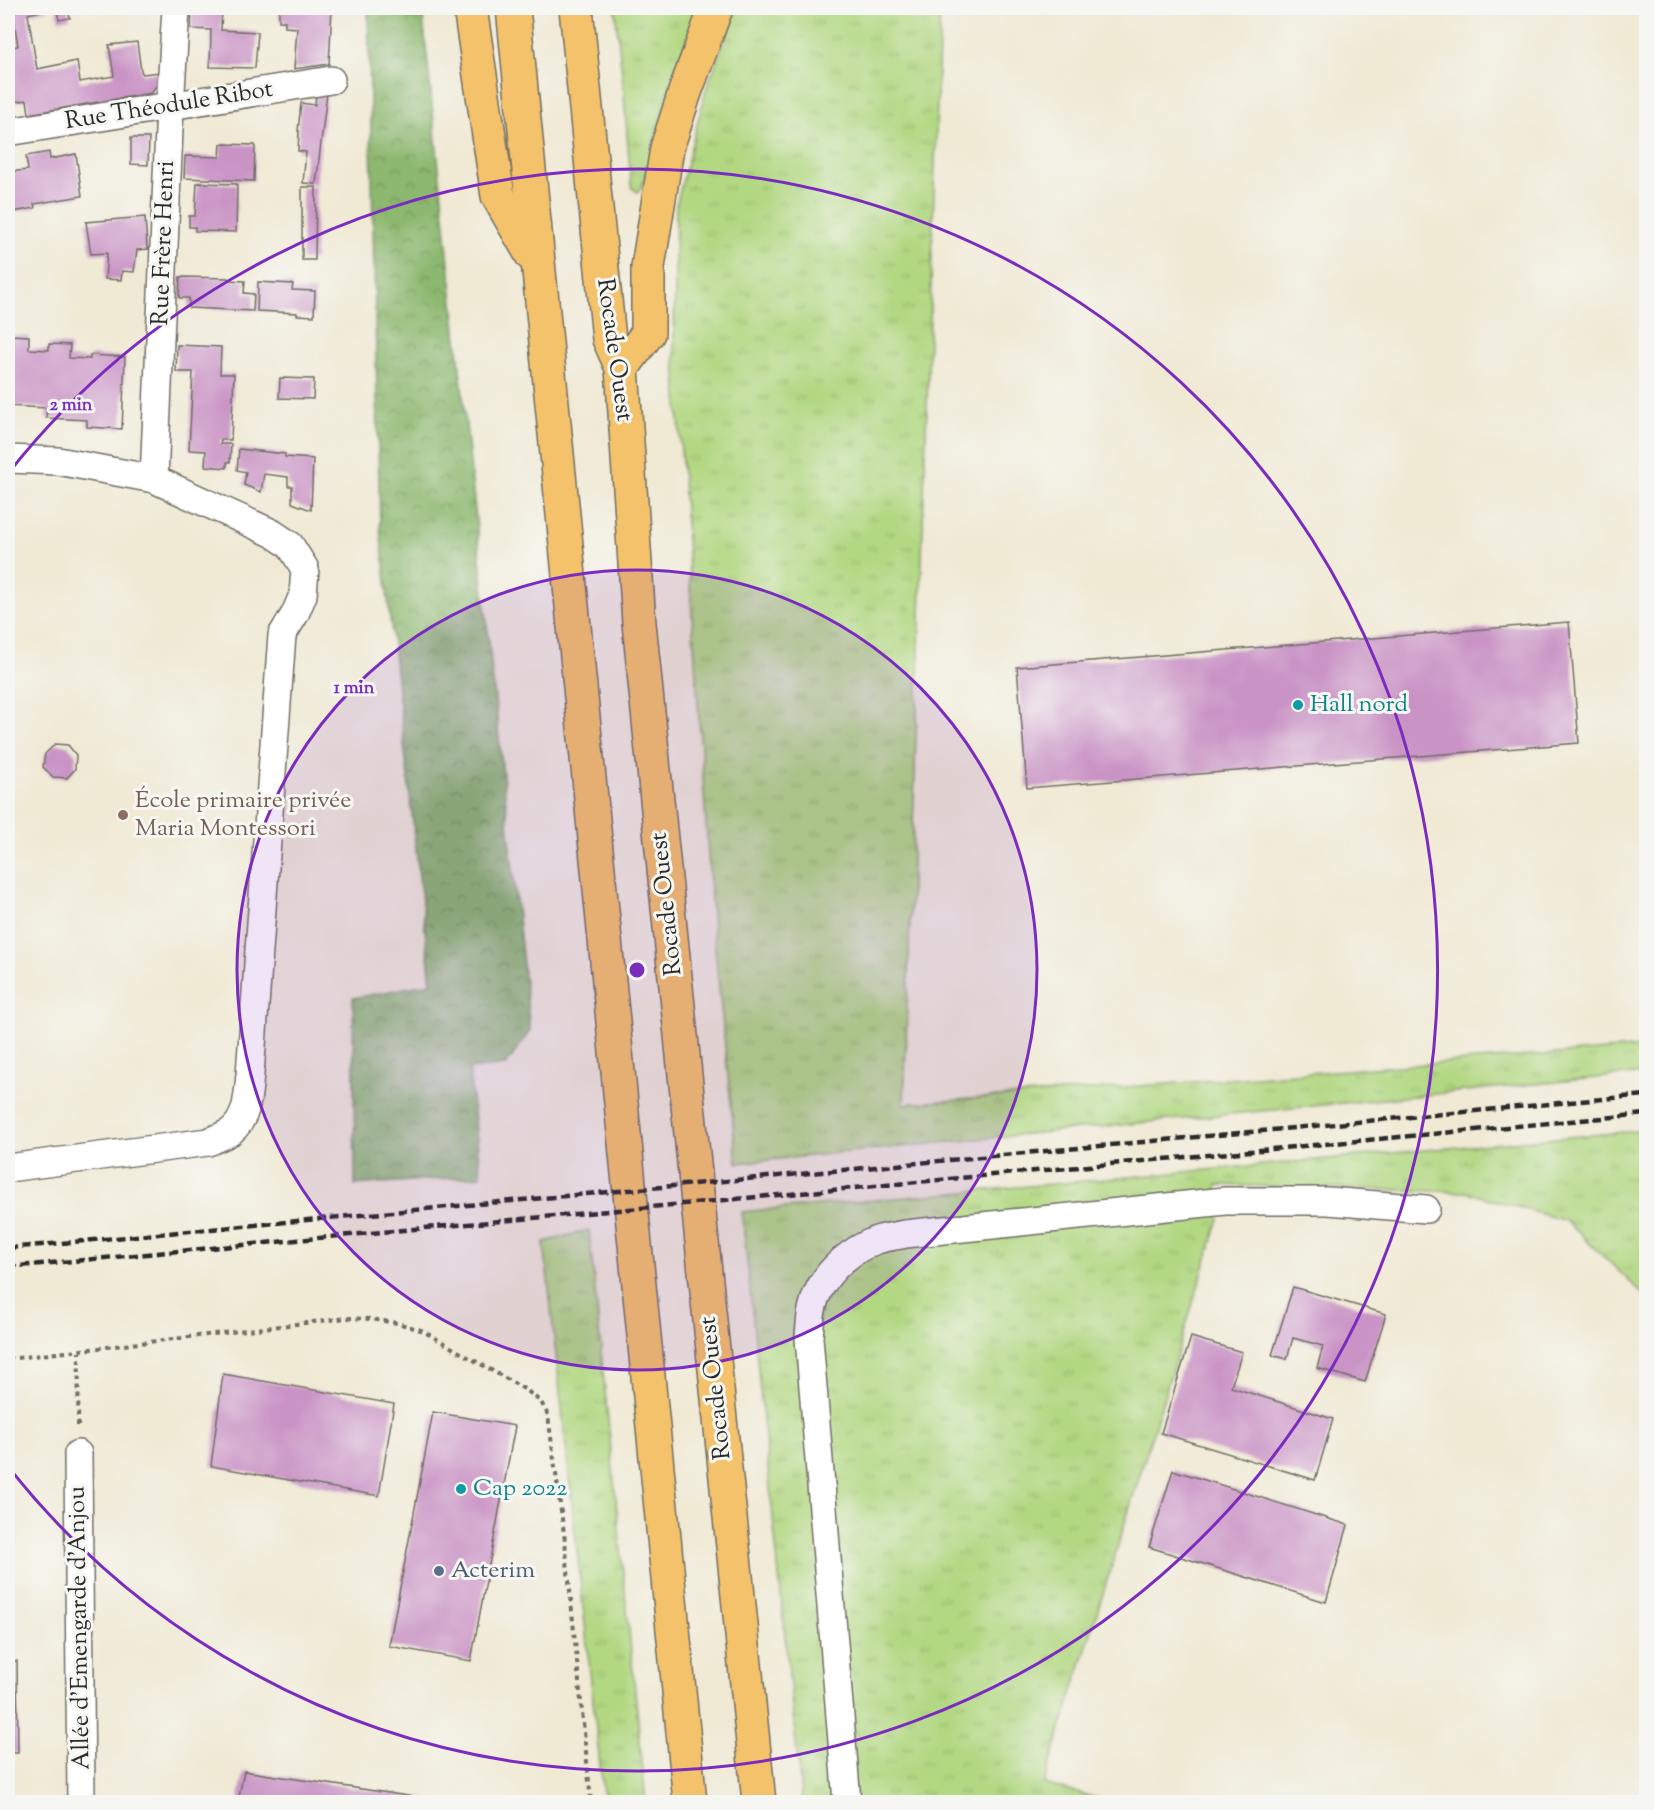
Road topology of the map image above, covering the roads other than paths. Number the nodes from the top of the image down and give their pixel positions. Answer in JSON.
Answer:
{"nodes":[{"id":1,"x":176,"y":8,"type":"edge"},
{"id":2,"x":470,"y":8,"type":"edge"},
{"id":3,"x":513,"y":8,"type":"edge"},
{"id":4,"x":576,"y":8,"type":"edge"},
{"id":5,"x":716,"y":8,"type":"edge"},
{"id":6,"x":331,"y":80,"type":"dead end"},
{"id":7,"x":170,"y":107,"type":"junction"},
{"id":8,"x":8,"y":132,"type":"edge"},
{"id":9,"x":537,"y":264,"type":"junction"},
{"id":10,"x":622,"y":368,"type":"junction"},
{"id":11,"x":8,"y":459,"type":"edge"},
{"id":12,"x":154,"y":479,"type":"junction"},
{"id":13,"x":8,"y":1168,"type":"edge"},
{"id":14,"x":1426,"y":1209,"type":"dead end"},
{"id":15,"x":78,"y":1454,"type":"road end"},
{"id":16,"x":81,"y":1803,"type":"edge"},
{"id":17,"x":690,"y":1803,"type":"edge"},
{"id":18,"x":759,"y":1803,"type":"edge"},
{"id":19,"x":846,"y":1803,"type":"edge"}],
"edges":[{"from":1,"to":7,"type":"street","name":"Rue Frère Henri"},
{"from":2,"to":9,"type":"highway"},
{"from":3,"to":9,"type":"highway"},
{"from":4,"to":10,"type":"highway","name":"Rocade Ouest"},
{"from":5,"to":10,"type":"highway"},
{"from":6,"to":7,"type":"street","name":"Rue Théodule Ribot"},
{"from":7,"to":8,"type":"street","name":"Rue Théodule Ribot"},
{"from":7,"to":12,"type":"street","name":"Rue Frère Henri"},
{"from":9,"to":17,"type":"highway"},
{"from":10,"to":18,"type":"highway","name":"Rocade Ouest"},
{"from":11,"to":12,"type":"street"},
{"from":12,"to":13,"type":"street"},
{"from":14,"to":19,"type":"street"},
{"from":15,"to":16,"type":"street","name":"Allée d'Emengarde d'Anjou"}]}
